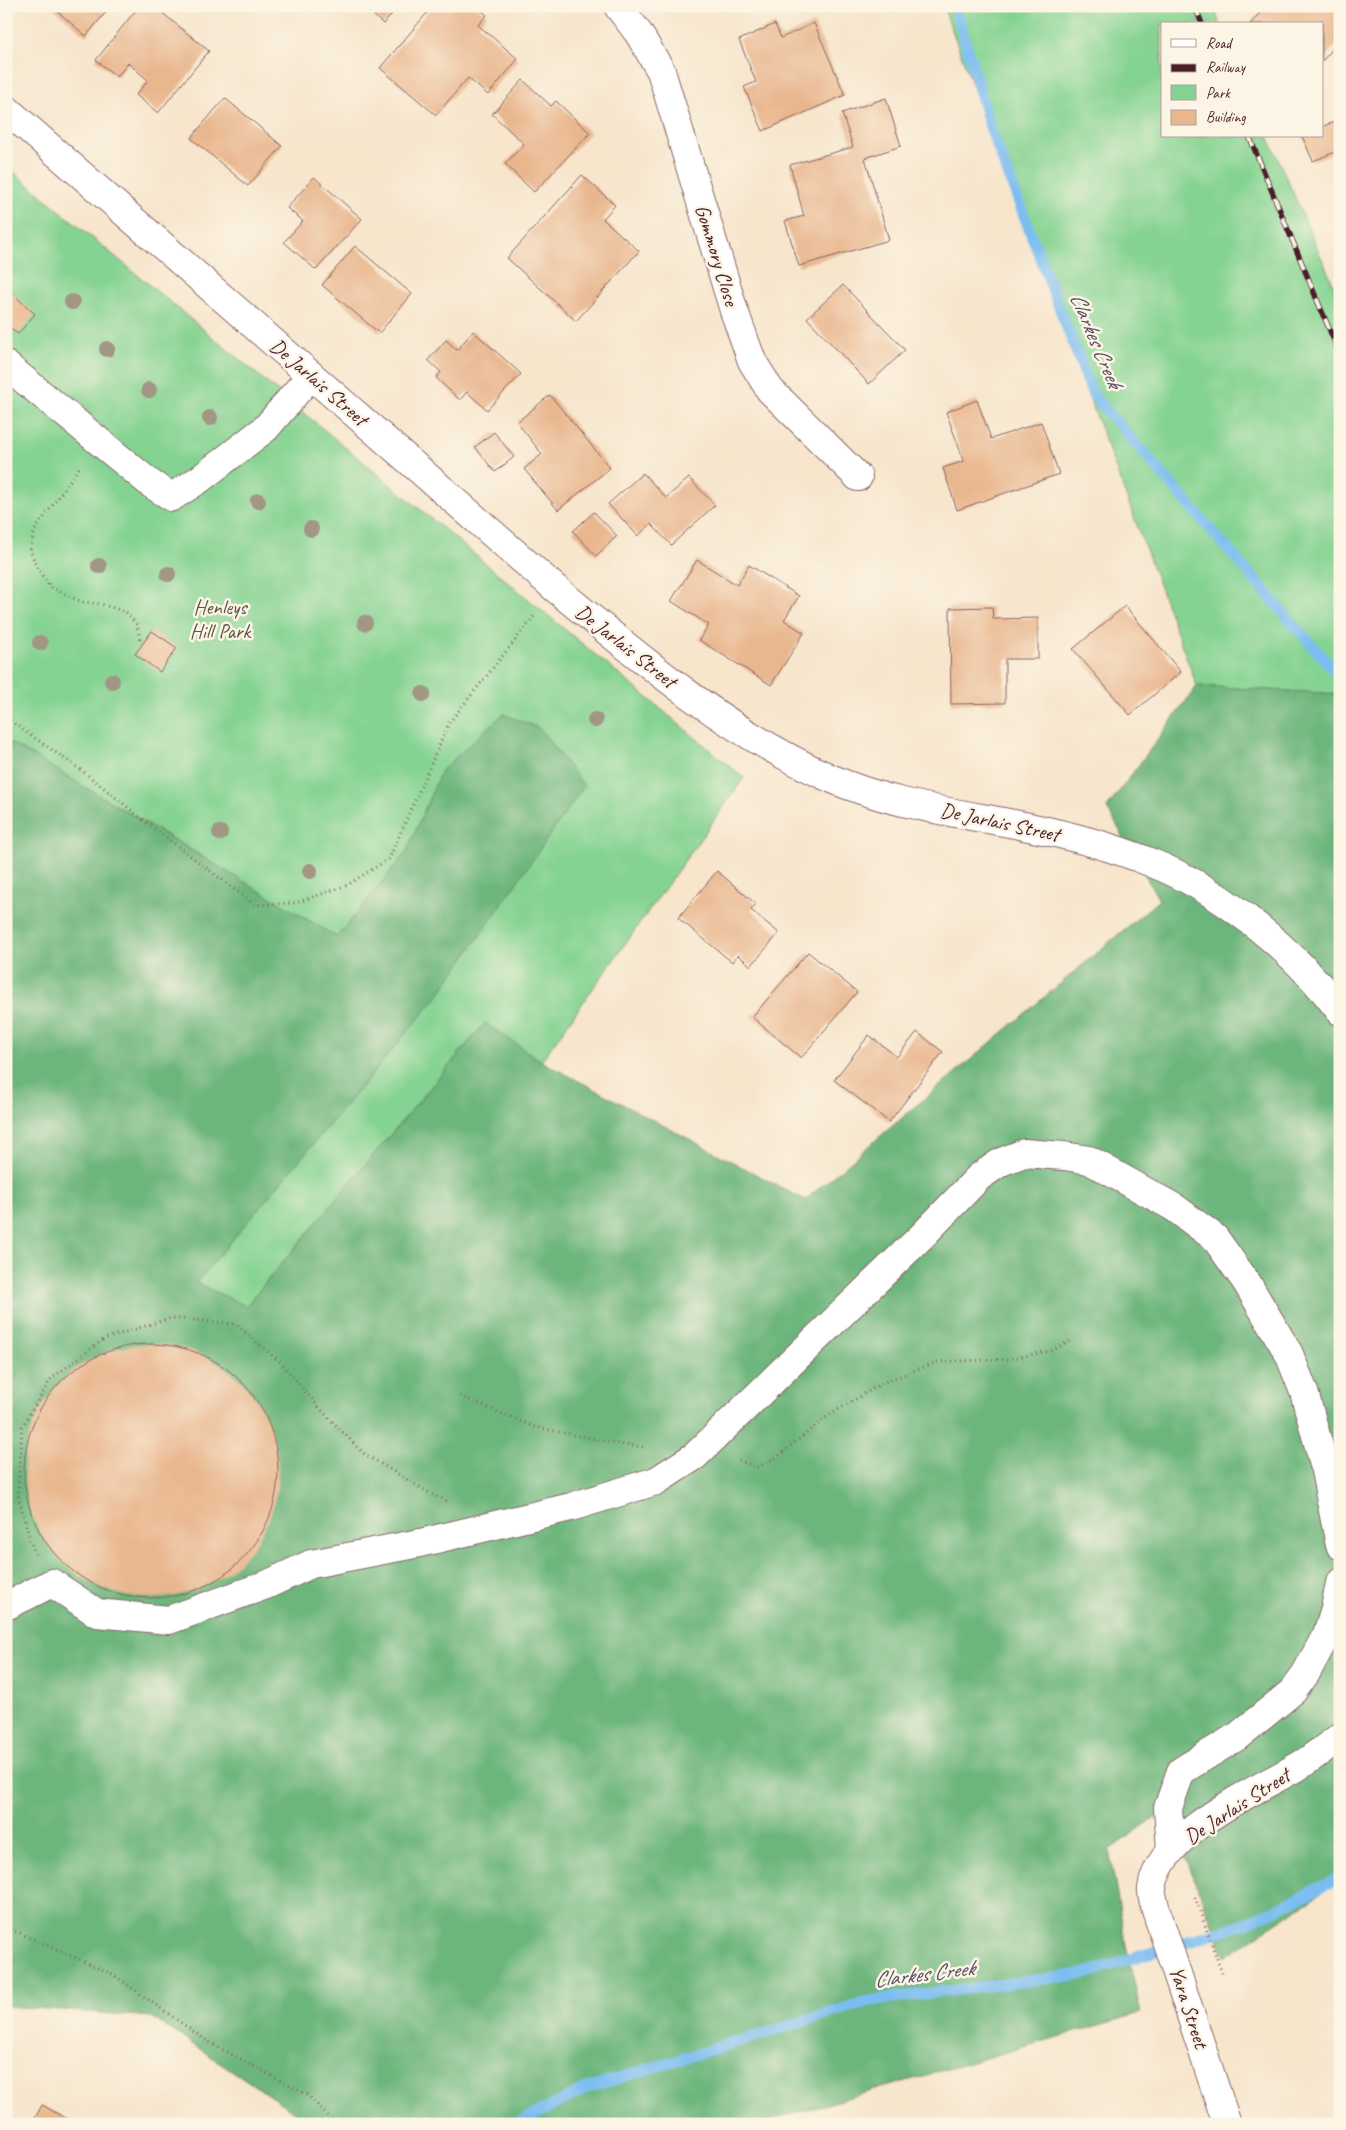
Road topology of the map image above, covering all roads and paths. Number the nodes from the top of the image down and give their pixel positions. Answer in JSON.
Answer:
{"nodes":[{"id":1,"x":618,"y":6,"type":"edge"},
{"id":2,"x":6,"y":109,"type":"edge"},
{"id":3,"x":6,"y":365,"type":"edge"},
{"id":4,"x":311,"y":375,"type":"junction"},
{"id":5,"x":100,"y":443,"type":"junction"},
{"id":6,"x":858,"y":476,"type":"dead end"},
{"id":7,"x":556,"y":589,"type":"junction"},
{"id":8,"x":141,"y":643,"type":"dead end"},
{"id":9,"x":6,"y":718,"type":"edge"},
{"id":10,"x":1340,"y":1011,"type":"edge"},
{"id":11,"x":500,"y":1524,"type":"junction"},
{"id":12,"x":1340,"y":1545,"type":"edge"},
{"id":13,"x":52,"y":1583,"type":"junction"},
{"id":14,"x":1340,"y":1583,"type":"edge"},
{"id":15,"x":6,"y":1606,"type":"edge"},
{"id":16,"x":1340,"y":1737,"type":"edge"},
{"id":17,"x":1171,"y":1850,"type":"junction"},
{"id":18,"x":1195,"y":1896,"type":"dead end"},
{"id":19,"x":1153,"y":1898,"type":"joint"},
{"id":20,"x":6,"y":1928,"type":"edge"},
{"id":21,"x":1223,"y":1976,"type":"dead end"},
{"id":22,"x":335,"y":2124,"type":"edge"},
{"id":23,"x":1227,"y":2124,"type":"edge"}],
"edges":[{"from":1,"to":6,"type":"street","name":"Gommory Close"},
{"from":2,"to":4,"type":"street","name":"De Jarlais Street"},
{"from":3,"to":5,"type":"street"},
{"from":4,"to":5,"type":"street"},
{"from":4,"to":7,"type":"street","name":"De Jarlais Street"},
{"from":5,"to":8,"type":"path"},
{"from":7,"to":9,"type":"path"},
{"from":7,"to":10,"type":"street","name":"De Jarlais Street"},
{"from":11,"to":12,"type":"street"},
{"from":11,"to":13,"type":"street"},
{"from":11,"to":13,"type":"path"},
{"from":13,"to":15,"type":"street"},
{"from":14,"to":17,"type":"street"},
{"from":16,"to":17,"type":"street","name":"De Jarlais Street"},
{"from":17,"to":19,"type":"street","name":"De Jarlais Street"},
{"from":18,"to":21,"type":"path"},
{"from":19,"to":23,"type":"street","name":"Yara Street"},
{"from":20,"to":22,"type":"path"}]}
